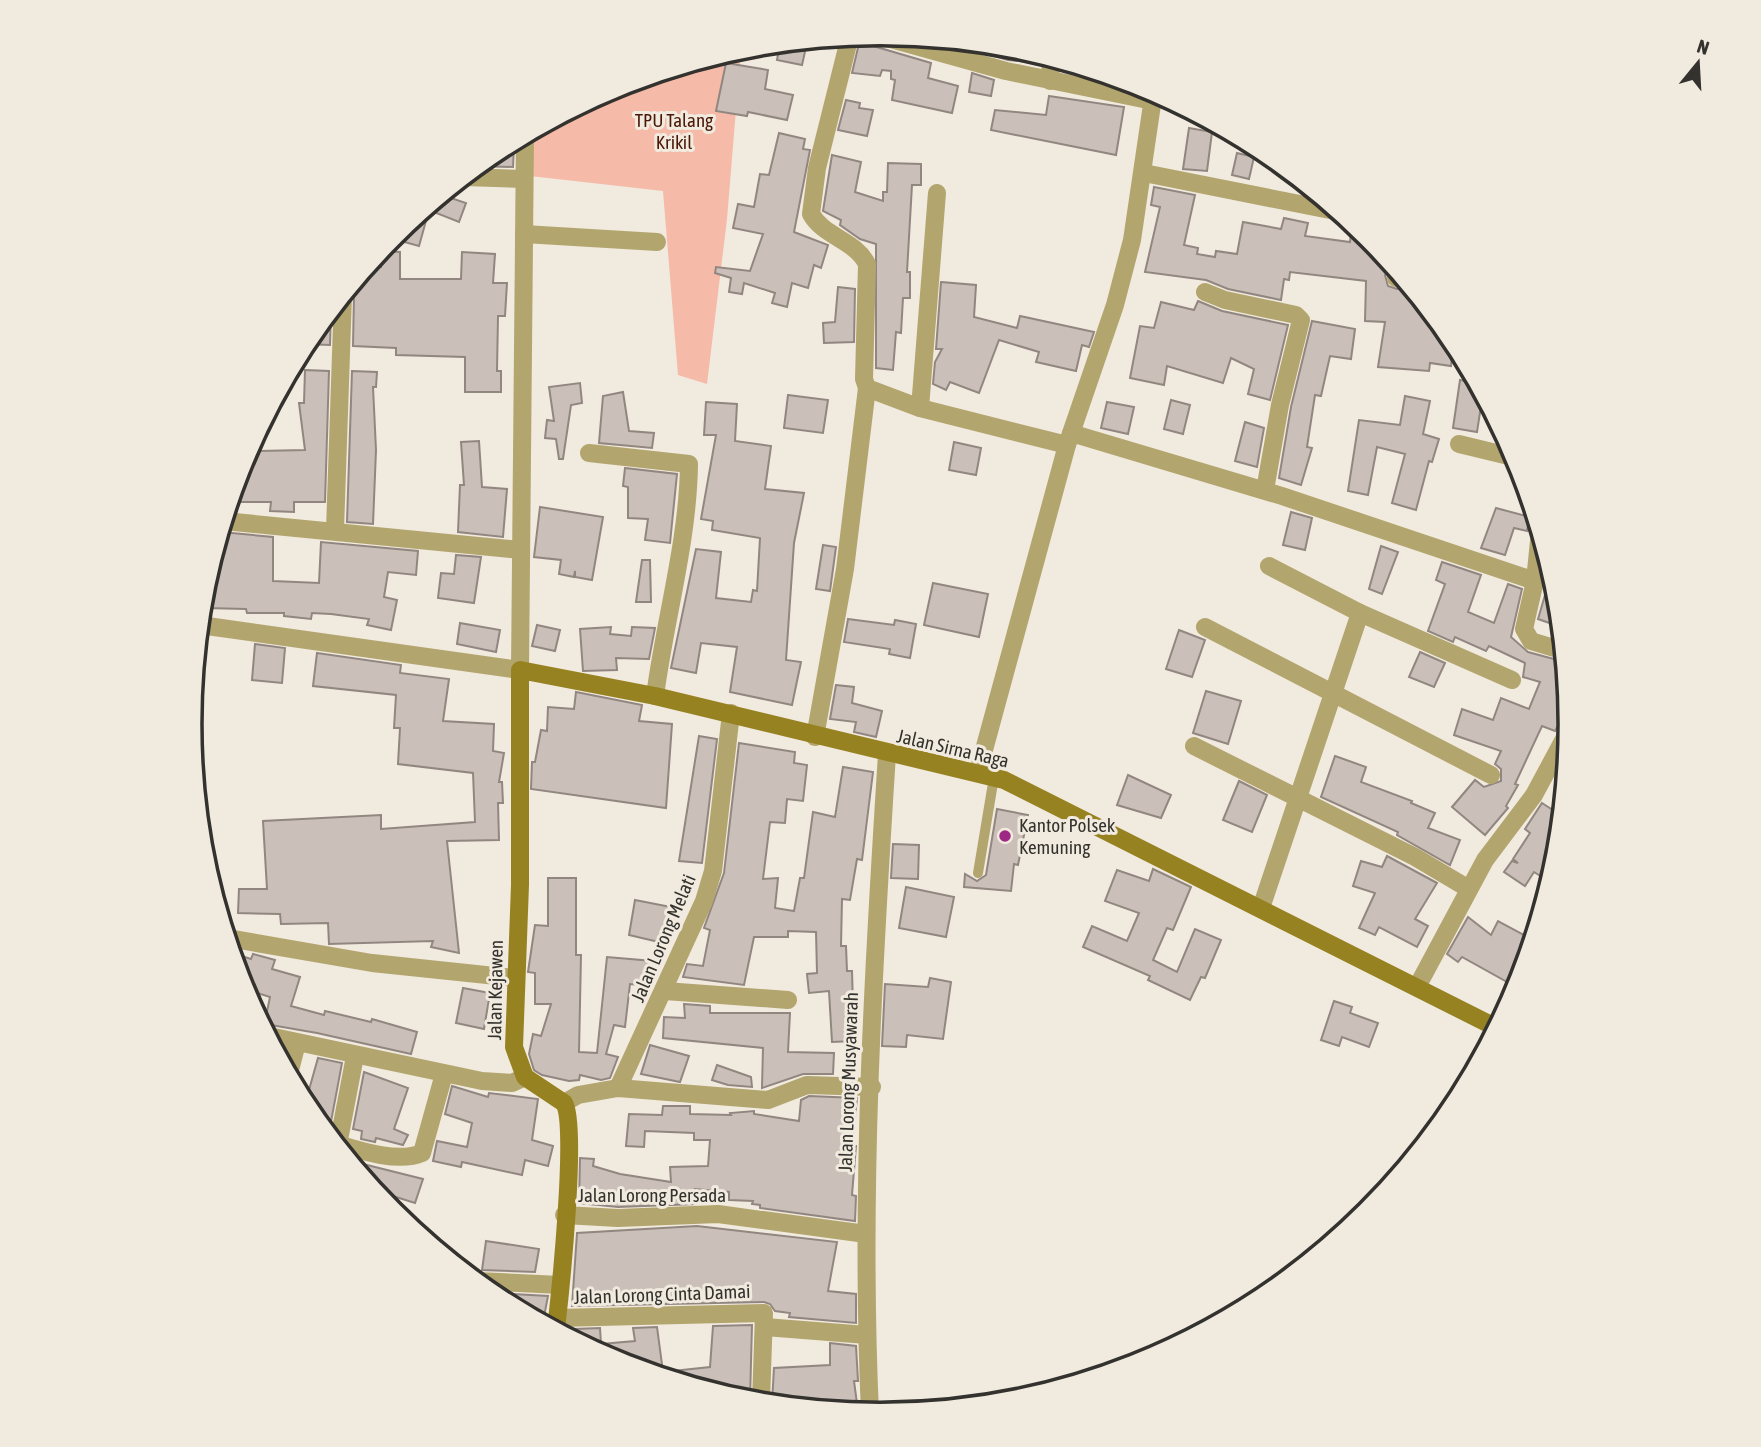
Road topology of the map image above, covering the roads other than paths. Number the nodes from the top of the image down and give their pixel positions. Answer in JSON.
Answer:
{"nodes":[{"id":1,"x":848,"y":47,"type":"edge"},
{"id":2,"x":922,"y":47,"type":"edge"},
{"id":3,"x":1051,"y":68,"type":"edge"},
{"id":4,"x":1050,"y":81,"type":"junction"},
{"id":5,"x":1127,"y":92,"type":"edge"},
{"id":6,"x":1153,"y":103,"type":"edge"},
{"id":7,"x":525,"y":147,"type":"edge"},
{"id":8,"x":1144,"y":173,"type":"junction"},
{"id":9,"x":480,"y":178,"type":"edge"},
{"id":10,"x":524,"y":179,"type":"junction"},
{"id":11,"x":937,"y":193,"type":"dead end"},
{"id":12,"x":1321,"y":208,"type":"edge"},
{"id":13,"x":524,"y":234,"type":"junction"},
{"id":14,"x":657,"y":242,"type":"dead end"},
{"id":15,"x":1205,"y":292,"type":"dead end"},
{"id":16,"x":342,"y":312,"type":"edge"},
{"id":17,"x":867,"y":388,"type":"junction"},
{"id":18,"x":920,"y":408,"type":"junction"},
{"id":19,"x":1069,"y":439,"type":"junction"},
{"id":20,"x":1458,"y":444,"type":"dead end"},
{"id":21,"x":589,"y":453,"type":"dead end"},
{"id":22,"x":1503,"y":455,"type":"edge"},
{"id":23,"x":1265,"y":490,"type":"junction"},
{"id":24,"x":233,"y":522,"type":"edge"},
{"id":25,"x":335,"y":530,"type":"junction"},
{"id":26,"x":521,"y":550,"type":"junction"},
{"id":27,"x":1537,"y":558,"type":"edge"},
{"id":28,"x":1269,"y":566,"type":"dead end"},
{"id":29,"x":1535,"y":581,"type":"junction"},
{"id":30,"x":1360,"y":613,"type":"junction"},
{"id":31,"x":210,"y":626,"type":"edge"},
{"id":32,"x":1205,"y":627,"type":"dead end"},
{"id":33,"x":1554,"y":648,"type":"edge"},
{"id":34,"x":520,"y":670,"type":"junction"},
{"id":35,"x":1511,"y":680,"type":"dead end"},
{"id":36,"x":1332,"y":694,"type":"junction"},
{"id":37,"x":655,"y":696,"type":"junction"},
{"id":38,"x":731,"y":713,"type":"junction"},
{"id":39,"x":815,"y":737,"type":"junction"},
{"id":40,"x":1194,"y":746,"type":"dead end"},
{"id":41,"x":1558,"y":750,"type":"edge"},
{"id":42,"x":887,"y":754,"type":"junction"},
{"id":43,"x":986,"y":774,"type":"junction"},
{"id":44,"x":1491,"y":775,"type":"dead end"},
{"id":45,"x":1296,"y":798,"type":"junction"},
{"id":46,"x":978,"y":873,"type":"dead end"},
{"id":47,"x":1469,"y":889,"type":"junction"},
{"id":48,"x":1261,"y":908,"type":"junction"},
{"id":49,"x":238,"y":940,"type":"edge"},
{"id":50,"x":515,"y":978,"type":"junction"},
{"id":51,"x":1417,"y":987,"type":"junction"},
{"id":52,"x":665,"y":990,"type":"junction"},
{"id":53,"x":788,"y":1000,"type":"dead end"},
{"id":54,"x":1489,"y":1024,"type":"edge"},
{"id":55,"x":281,"y":1040,"type":"edge"},
{"id":56,"x":297,"y":1043,"type":"junction"},
{"id":57,"x":355,"y":1056,"type":"junction"},
{"id":58,"x":292,"y":1061,"type":"edge"},
{"id":59,"x":443,"y":1074,"type":"junction"},
{"id":60,"x":525,"y":1077,"type":"junction"},
{"id":61,"x":872,"y":1087,"type":"junction"},
{"id":62,"x":618,"y":1088,"type":"junction"},
{"id":63,"x":564,"y":1103,"type":"junction"},
{"id":64,"x":340,"y":1132,"type":"edge"},
{"id":65,"x":353,"y":1148,"type":"edge"},
{"id":66,"x":564,"y":1215,"type":"junction"},
{"id":67,"x":866,"y":1234,"type":"junction"},
{"id":68,"x":497,"y":1282,"type":"edge"},
{"id":69,"x":560,"y":1285,"type":"junction"},
{"id":70,"x":556,"y":1319,"type":"edge"},
{"id":71,"x":565,"y":1323,"type":"edge"},
{"id":72,"x":765,"y":1327,"type":"junction"},
{"id":73,"x":867,"y":1335,"type":"junction"},
{"id":74,"x":762,"y":1390,"type":"edge"},
{"id":75,"x":870,"y":1402,"type":"edge"}],
"edges":[{"from":1,"to":17,"type":"street"},
{"from":2,"to":4,"type":"street"},
{"from":3,"to":4,"type":"street"},
{"from":4,"to":5,"type":"street"},
{"from":6,"to":8,"type":"street"},
{"from":7,"to":10,"type":"street"},
{"from":8,"to":12,"type":"street"},
{"from":8,"to":19,"type":"street"},
{"from":9,"to":10,"type":"street"},
{"from":10,"to":13,"type":"street"},
{"from":11,"to":18,"type":"street"},
{"from":13,"to":14,"type":"street"},
{"from":13,"to":26,"type":"street"},
{"from":15,"to":23,"type":"street"},
{"from":16,"to":25,"type":"street"},
{"from":17,"to":18,"type":"street"},
{"from":17,"to":39,"type":"street"},
{"from":18,"to":19,"type":"street"},
{"from":19,"to":23,"type":"street"},
{"from":19,"to":43,"type":"street"},
{"from":20,"to":22,"type":"street"},
{"from":21,"to":37,"type":"street"},
{"from":23,"to":29,"type":"street"},
{"from":24,"to":25,"type":"street"},
{"from":25,"to":26,"type":"street"},
{"from":26,"to":34,"type":"street"},
{"from":27,"to":29,"type":"street"},
{"from":28,"to":30,"type":"street"},
{"from":29,"to":33,"type":"street"},
{"from":30,"to":35,"type":"street"},
{"from":30,"to":36,"type":"street"},
{"from":31,"to":34,"type":"street"},
{"from":32,"to":36,"type":"street"},
{"from":34,"to":37,"type":"street","name":"Jalan Sirna Raga"},
{"from":34,"to":50,"type":"street","name":"Jalan Kejawen"},
{"from":36,"to":44,"type":"street"},
{"from":36,"to":45,"type":"street"},
{"from":37,"to":38,"type":"street","name":"Jalan Sirna Raga"},
{"from":38,"to":39,"type":"street","name":"Jalan Sirna Raga"},
{"from":38,"to":52,"type":"street","name":"Jalan Lorong Melati"},
{"from":39,"to":42,"type":"street","name":"Jalan Sirna Raga"},
{"from":40,"to":45,"type":"street"},
{"from":41,"to":47,"type":"street"},
{"from":42,"to":43,"type":"street","name":"Jalan Sirna Raga"},
{"from":42,"to":61,"type":"street","name":"Jalan Lorong Musyawarah"},
{"from":43,"to":46,"type":"lane"},
{"from":43,"to":48,"type":"street","name":"Jalan Sirna Raga"},
{"from":45,"to":47,"type":"street"},
{"from":45,"to":48,"type":"street"},
{"from":47,"to":51,"type":"street"},
{"from":48,"to":51,"type":"street","name":"Jalan Sirna Raga"},
{"from":49,"to":50,"type":"street"},
{"from":50,"to":60,"type":"street","name":"Jalan Kejawen"},
{"from":51,"to":54,"type":"street","name":"Jalan Sirna Raga"},
{"from":52,"to":53,"type":"street"},
{"from":52,"to":62,"type":"street","name":"Jalan Lorong Melati"},
{"from":55,"to":56,"type":"street"},
{"from":56,"to":57,"type":"street"},
{"from":56,"to":58,"type":"street"},
{"from":57,"to":59,"type":"street"},
{"from":57,"to":64,"type":"street"},
{"from":59,"to":60,"type":"street"},
{"from":59,"to":65,"type":"street"},
{"from":60,"to":63,"type":"street"},
{"from":61,"to":62,"type":"street"},
{"from":61,"to":67,"type":"street","name":"Jalan Lorong Musyawarah"},
{"from":62,"to":63,"type":"street"},
{"from":63,"to":66,"type":"street"},
{"from":66,"to":67,"type":"street","name":"Jalan Lorong Persada"},
{"from":66,"to":69,"type":"street"},
{"from":67,"to":73,"type":"street","name":"Jalan Lorong Musyawarah"},
{"from":68,"to":69,"type":"street"},
{"from":69,"to":70,"type":"street"},
{"from":71,"to":72,"type":"street","name":"Jalan Lorong Cinta Damai"},
{"from":72,"to":73,"type":"street"},
{"from":72,"to":74,"type":"street"},
{"from":73,"to":75,"type":"street","name":"Jalan Lorong Musyawarah"}]}
